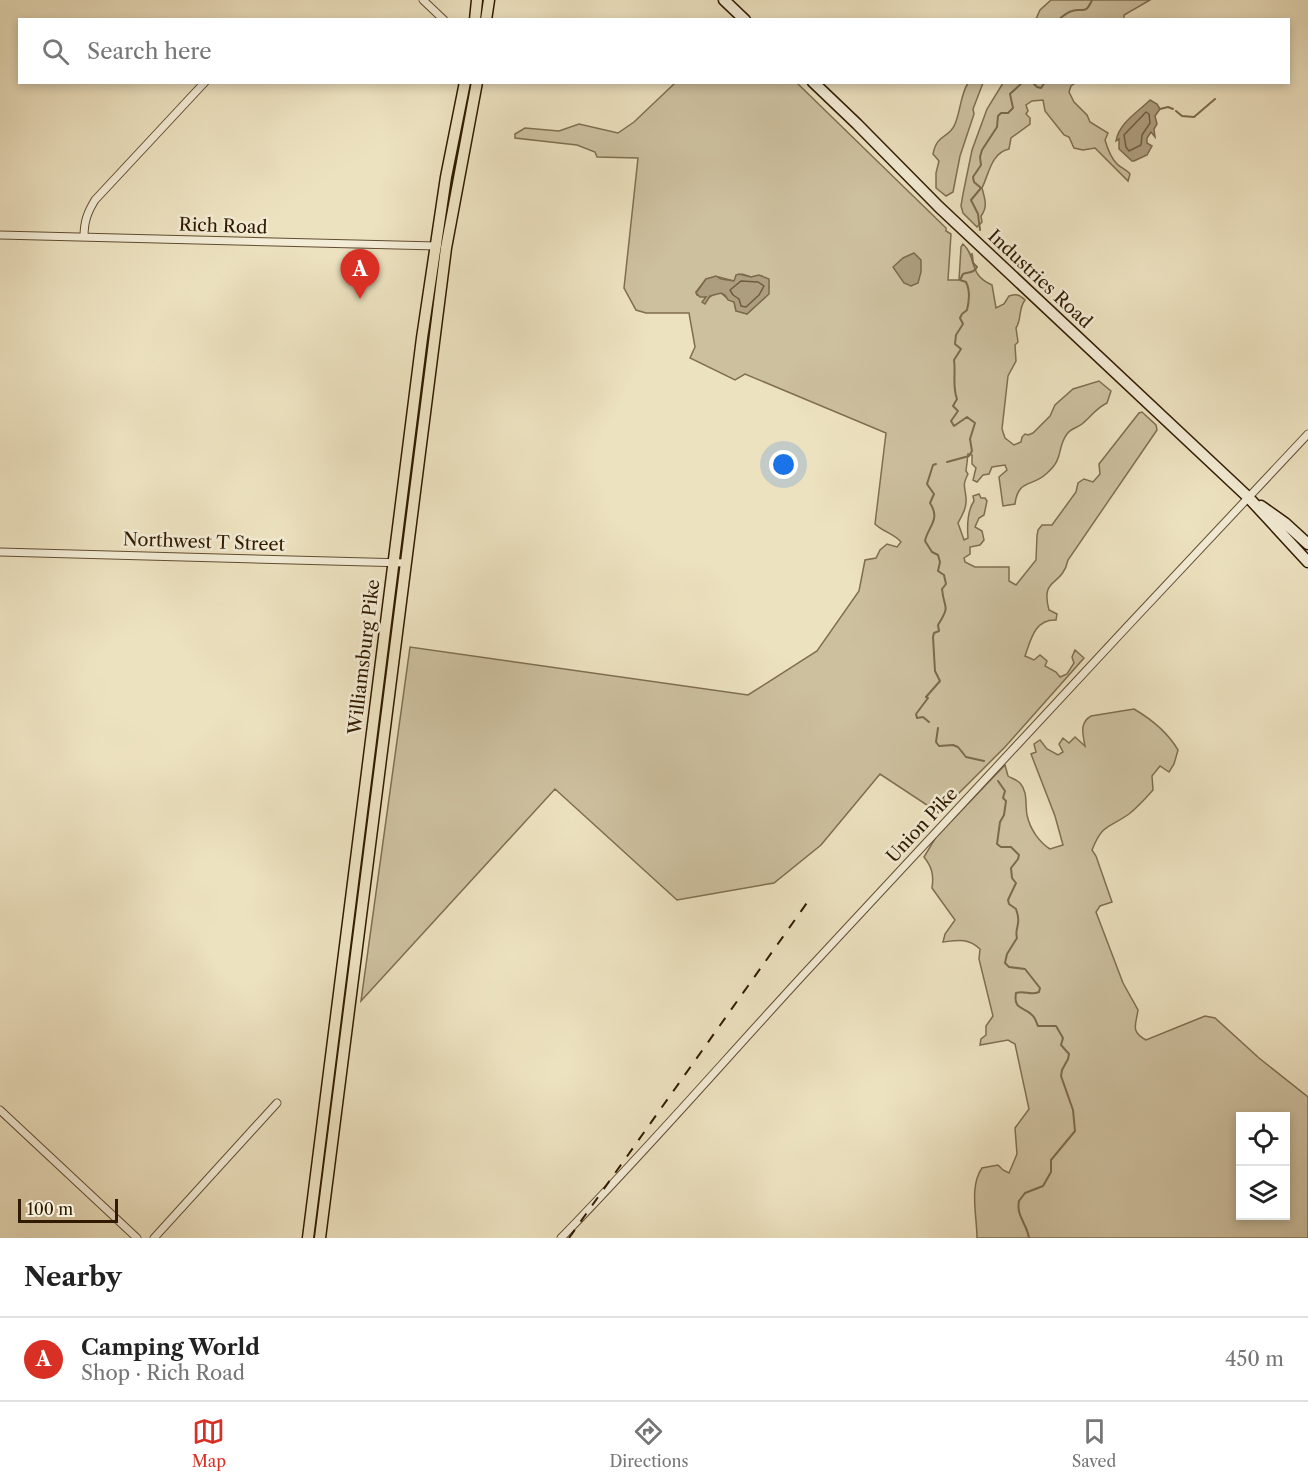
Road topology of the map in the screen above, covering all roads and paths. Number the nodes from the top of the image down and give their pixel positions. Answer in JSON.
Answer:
{"nodes":[{"id":1,"x":423,"y":0,"type":"edge"},
{"id":2,"x":477,"y":0,"type":"edge"},
{"id":3,"x":489,"y":0,"type":"edge"},
{"id":4,"x":723,"y":0,"type":"edge"},
{"id":5,"x":442,"y":18,"type":"edge"},
{"id":6,"x":475,"y":18,"type":"edge"},
{"id":7,"x":486,"y":18,"type":"edge"},
{"id":8,"x":743,"y":18,"type":"edge"},
{"id":9,"x":203,"y":84,"type":"edge"},
{"id":10,"x":465,"y":84,"type":"edge"},
{"id":11,"x":477,"y":84,"type":"edge"},
{"id":12,"x":815,"y":84,"type":"edge"},
{"id":13,"x":0,"y":235,"type":"edge"},
{"id":14,"x":84,"y":237,"type":"junction"},
{"id":15,"x":434,"y":246,"type":"junction"},
{"id":16,"x":446,"y":248,"type":"junction"},
{"id":17,"x":1308,"y":434,"type":"edge"},
{"id":18,"x":1248,"y":497,"type":"junction"},
{"id":19,"x":1308,"y":544,"type":"edge"},
{"id":20,"x":0,"y":552,"type":"edge"},
{"id":21,"x":392,"y":562,"type":"junction"},
{"id":22,"x":1308,"y":562,"type":"edge"},
{"id":23,"x":406,"y":563,"type":"junction"},
{"id":24,"x":278,"y":1103,"type":"dead end"},
{"id":25,"x":0,"y":1110,"type":"edge"},
{"id":26,"x":137,"y":1238,"type":"edge"},
{"id":27,"x":154,"y":1238,"type":"edge"},
{"id":28,"x":308,"y":1238,"type":"edge"},
{"id":29,"x":320,"y":1238,"type":"edge"},
{"id":30,"x":561,"y":1238,"type":"edge"}],
"edges":[{"from":1,"to":5,"type":"street"},
{"from":2,"to":6,"type":"main road"},
{"from":3,"to":7,"type":"main road"},
{"from":4,"to":8,"type":"street"},
{"from":9,"to":14,"type":"street"},
{"from":10,"to":15,"type":"main road","name":"Williamsburg Pike"},
{"from":11,"to":16,"type":"main road","name":"Williamsburg Pike"},
{"from":12,"to":18,"type":"street","name":"Industries Road"},
{"from":13,"to":14,"type":"street","name":"Rich Road"},
{"from":14,"to":15,"type":"street","name":"Rich Road"},
{"from":15,"to":16,"type":"street","name":"Rich Road"},
{"from":15,"to":21,"type":"main road","name":"Williamsburg Pike"},
{"from":16,"to":23,"type":"main road","name":"Williamsburg Pike"},
{"from":17,"to":18,"type":"street","name":"Union Pike"},
{"from":18,"to":19,"type":"street","name":"Industries Road"},
{"from":18,"to":22,"type":"street","name":"Industries Road"},
{"from":18,"to":30,"type":"street","name":"Union Pike"},
{"from":20,"to":21,"type":"street","name":"Northwest T Street"},
{"from":21,"to":23,"type":"street","name":"Northwest T Street"},
{"from":21,"to":28,"type":"main road","name":"Williamsburg Pike"},
{"from":23,"to":29,"type":"main road","name":"Williamsburg Pike"},
{"from":24,"to":27,"type":"street"},
{"from":25,"to":26,"type":"street"}]}
